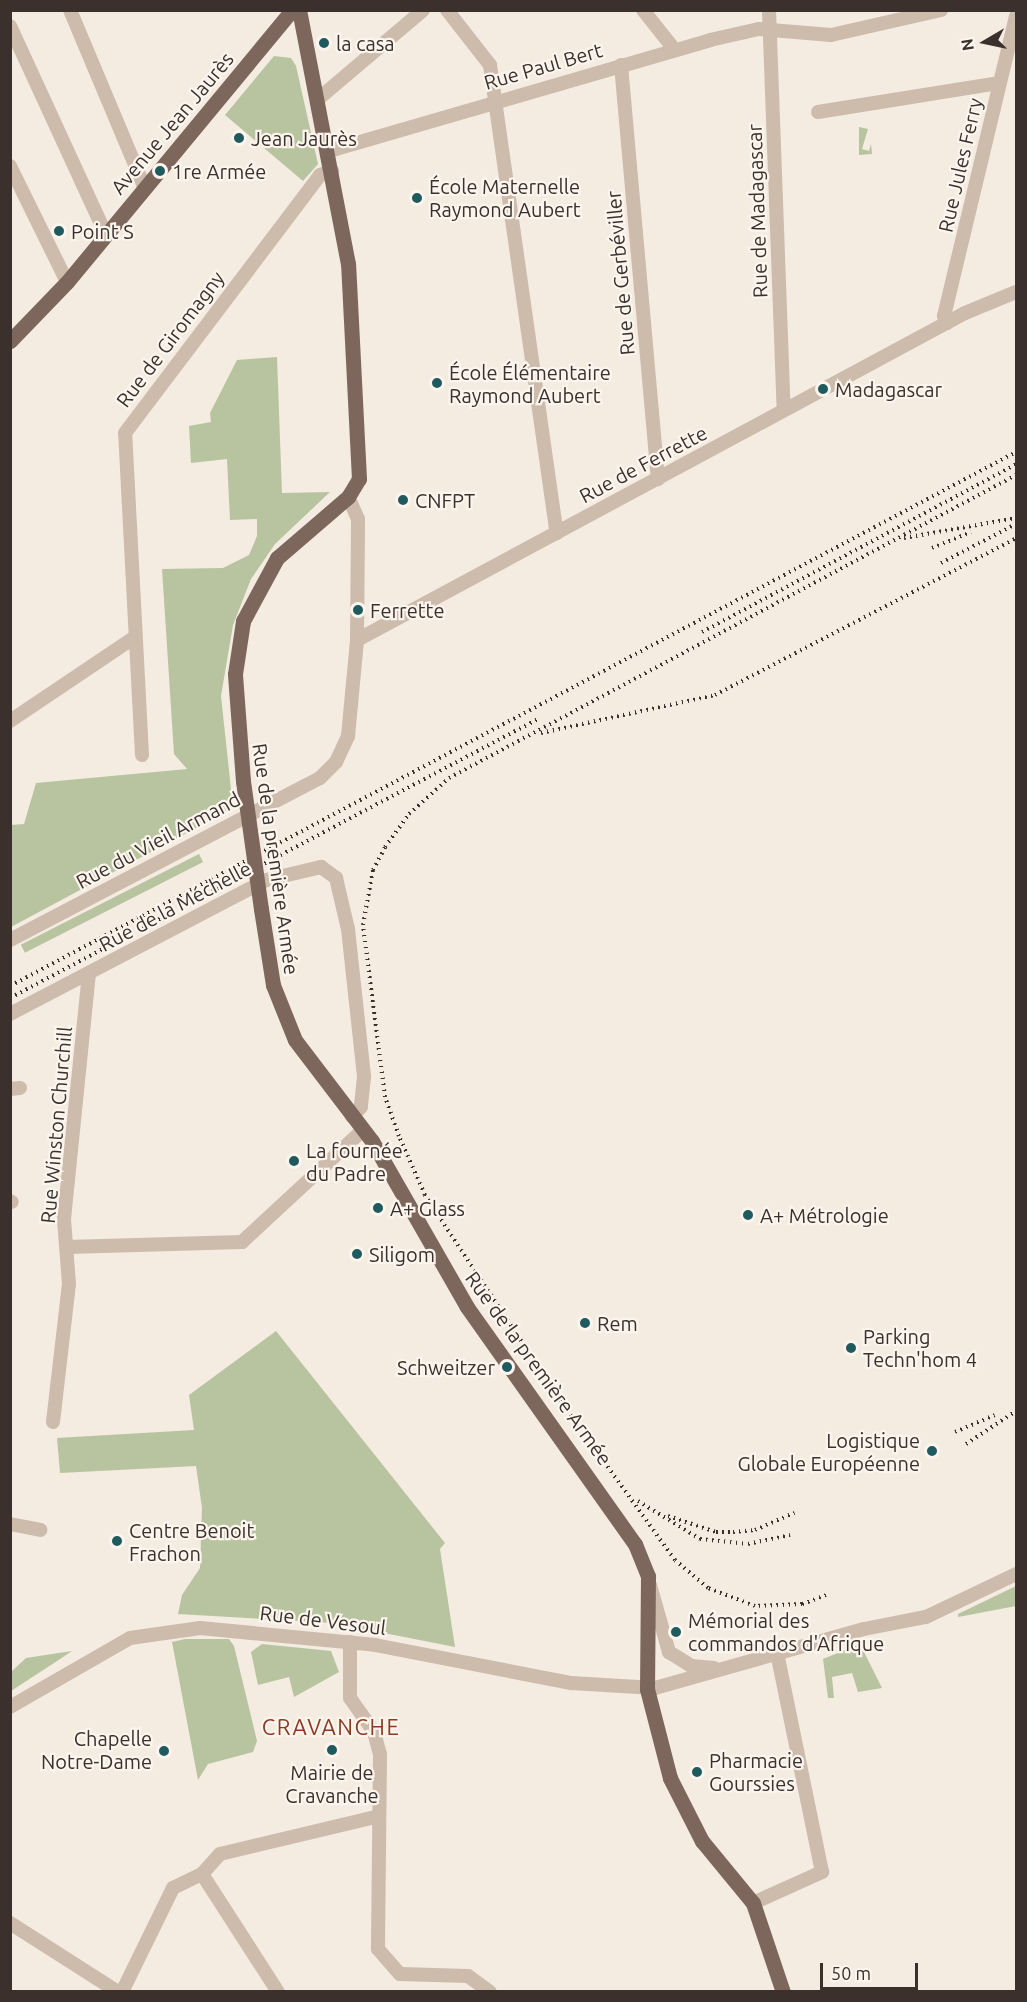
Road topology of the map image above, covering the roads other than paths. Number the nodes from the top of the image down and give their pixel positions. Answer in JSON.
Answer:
{"nodes":[{"id":1,"x":70,"y":10,"type":"edge"},
{"id":2,"x":292,"y":10,"type":"edge"},
{"id":3,"x":299,"y":10,"type":"edge"},
{"id":4,"x":423,"y":10,"type":"edge"},
{"id":5,"x":447,"y":10,"type":"edge"},
{"id":6,"x":643,"y":10,"type":"edge"},
{"id":7,"x":769,"y":10,"type":"edge"},
{"id":8,"x":942,"y":10,"type":"edge"},
{"id":9,"x":1017,"y":17,"type":"edge"},
{"id":10,"x":10,"y":26,"type":"edge"},
{"id":11,"x":770,"y":31,"type":"junction"},
{"id":12,"x":674,"y":49,"type":"junction"},
{"id":13,"x":621,"y":64,"type":"junction"},
{"id":14,"x":1000,"y":83,"type":"junction"},
{"id":15,"x":317,"y":99,"type":"junction"},
{"id":16,"x":496,"y":100,"type":"junction"},
{"id":17,"x":818,"y":112,"type":"dead end"},
{"id":18,"x":329,"y":151,"type":"junction"},
{"id":19,"x":10,"y":166,"type":"edge"},
{"id":20,"x":332,"y":171,"type":"junction"},
{"id":21,"x":146,"y":188,"type":"junction"},
{"id":22,"x":106,"y":235,"type":"junction"},
{"id":23,"x":67,"y":282,"type":"junction"},
{"id":24,"x":1017,"y":292,"type":"edge"},
{"id":25,"x":947,"y":323,"type":"junction"},
{"id":26,"x":10,"y":341,"type":"edge"},
{"id":27,"x":784,"y":410,"type":"junction"},
{"id":28,"x":658,"y":479,"type":"junction"},
{"id":29,"x":348,"y":497,"type":"junction"},
{"id":30,"x":557,"y":533,"type":"junction"},
{"id":31,"x":135,"y":638,"type":"junction"},
{"id":32,"x":357,"y":640,"type":"junction"},
{"id":33,"x":10,"y":721,"type":"edge"},
{"id":34,"x":142,"y":755,"type":"dead end"},
{"id":35,"x":10,"y":940,"type":"edge"},
{"id":36,"x":89,"y":974,"type":"junction"},
{"id":37,"x":10,"y":1014,"type":"edge"},
{"id":38,"x":352,"y":1116,"type":"junction"},
{"id":39,"x":363,"y":1131,"type":"junction"},
{"id":40,"x":67,"y":1247,"type":"junction"},
{"id":41,"x":53,"y":1422,"type":"dead end"},
{"id":42,"x":10,"y":1524,"type":"edge"},
{"id":43,"x":40,"y":1530,"type":"dead end"},
{"id":44,"x":1017,"y":1574,"type":"edge"},
{"id":45,"x":648,"y":1576,"type":"junction"},
{"id":46,"x":350,"y":1642,"type":"junction"},
{"id":47,"x":777,"y":1652,"type":"junction"},
{"id":48,"x":722,"y":1669,"type":"junction"},
{"id":49,"x":647,"y":1689,"type":"junction"},
{"id":50,"x":10,"y":1707,"type":"edge"},
{"id":51,"x":379,"y":1816,"type":"junction"},
{"id":52,"x":202,"y":1874,"type":"junction"},
{"id":53,"x":753,"y":1903,"type":"junction"},
{"id":54,"x":10,"y":1923,"type":"edge"},
{"id":55,"x":120,"y":1992,"type":"edge"},
{"id":56,"x":278,"y":1992,"type":"edge"},
{"id":57,"x":490,"y":1992,"type":"edge"},
{"id":58,"x":783,"y":1992,"type":"edge"}],
"edges":[{"from":1,"to":21,"type":"street"},
{"from":2,"to":21,"type":"main road","name":"Avenue Jean Jaurès"},
{"from":3,"to":15,"type":"main road","name":"Rue de la première Armée"},
{"from":4,"to":15,"type":"street"},
{"from":5,"to":16,"type":"street"},
{"from":6,"to":12,"type":"street"},
{"from":7,"to":11,"type":"street","name":"Rue de Madagascar"},
{"from":8,"to":11,"type":"street","name":"Rue Paul Bert"},
{"from":9,"to":14,"type":"street","name":"Rue Jules Ferry"},
{"from":10,"to":22,"type":"street"},
{"from":11,"to":12,"type":"street","name":"Rue Paul Bert"},
{"from":11,"to":27,"type":"street","name":"Rue de Madagascar"},
{"from":12,"to":13,"type":"street","name":"Rue Paul Bert"},
{"from":13,"to":16,"type":"street","name":"Rue Paul Bert"},
{"from":13,"to":28,"type":"street","name":"Rue de Gerbéviller"},
{"from":14,"to":17,"type":"street"},
{"from":14,"to":25,"type":"street","name":"Rue Jules Ferry"},
{"from":15,"to":18,"type":"main road","name":"Rue de la première Armée"},
{"from":16,"to":18,"type":"street","name":"Rue Paul Bert"},
{"from":16,"to":30,"type":"street"},
{"from":18,"to":20,"type":"main road","name":"Rue de la première Armée"},
{"from":19,"to":23,"type":"street"},
{"from":20,"to":29,"type":"main road","name":"Rue de la première Armée"},
{"from":20,"to":31,"type":"street","name":"Rue de Giromagny"},
{"from":21,"to":22,"type":"main road","name":"Avenue Jean Jaurès"},
{"from":22,"to":23,"type":"main road","name":"Avenue Jean Jaurès"},
{"from":23,"to":26,"type":"main road","name":"Avenue Jean Jaurès"},
{"from":24,"to":25,"type":"street","name":"Rue de Ferrette"},
{"from":25,"to":27,"type":"street","name":"Rue de Ferrette"},
{"from":27,"to":28,"type":"street","name":"Rue de Ferrette"},
{"from":28,"to":30,"type":"street","name":"Rue de Ferrette"},
{"from":29,"to":32,"type":"street","name":"Rue du Vieil Armand"},
{"from":29,"to":38,"type":"main road","name":"Rue de la première Armée","bridge":true},
{"from":30,"to":32,"type":"street","name":"Rue de Ferrette"},
{"from":31,"to":33,"type":"street"},
{"from":31,"to":34,"type":"street"},
{"from":32,"to":35,"type":"street","name":"Rue du Vieil Armand"},
{"from":36,"to":37,"type":"street","name":"Rue de la Méchelle"},
{"from":36,"to":38,"type":"street","name":"Rue de la Méchelle"},
{"from":36,"to":40,"type":"street","name":"Rue Winston Churchill"},
{"from":38,"to":39,"type":"main road","name":"Rue de la première Armée"},
{"from":39,"to":40,"type":"street"},
{"from":39,"to":45,"type":"main road","name":"Rue de la première Armée"},
{"from":40,"to":41,"type":"street","name":"Rue Winston Churchill"},
{"from":42,"to":43,"type":"street"},
{"from":44,"to":47,"type":"street","name":"Rue de Vesoul"},
{"from":45,"to":48,"type":"street"},
{"from":45,"to":49,"type":"main road","name":"Rue de la première Armée"},
{"from":46,"to":49,"type":"street","name":"Rue de Vesoul"},
{"from":46,"to":50,"type":"street","name":"Rue de Vesoul"},
{"from":46,"to":51,"type":"street"},
{"from":47,"to":48,"type":"street","name":"Rue de Vesoul"},
{"from":47,"to":53,"type":"street"},
{"from":48,"to":49,"type":"street","name":"Rue de Vesoul"},
{"from":49,"to":53,"type":"main road","name":"Rue de la première Armée"},
{"from":51,"to":52,"type":"street"},
{"from":51,"to":57,"type":"street"},
{"from":52,"to":55,"type":"street"},
{"from":52,"to":56,"type":"street"},
{"from":53,"to":58,"type":"main road","name":"Rue de la première Armée"},
{"from":54,"to":55,"type":"street"}]}
